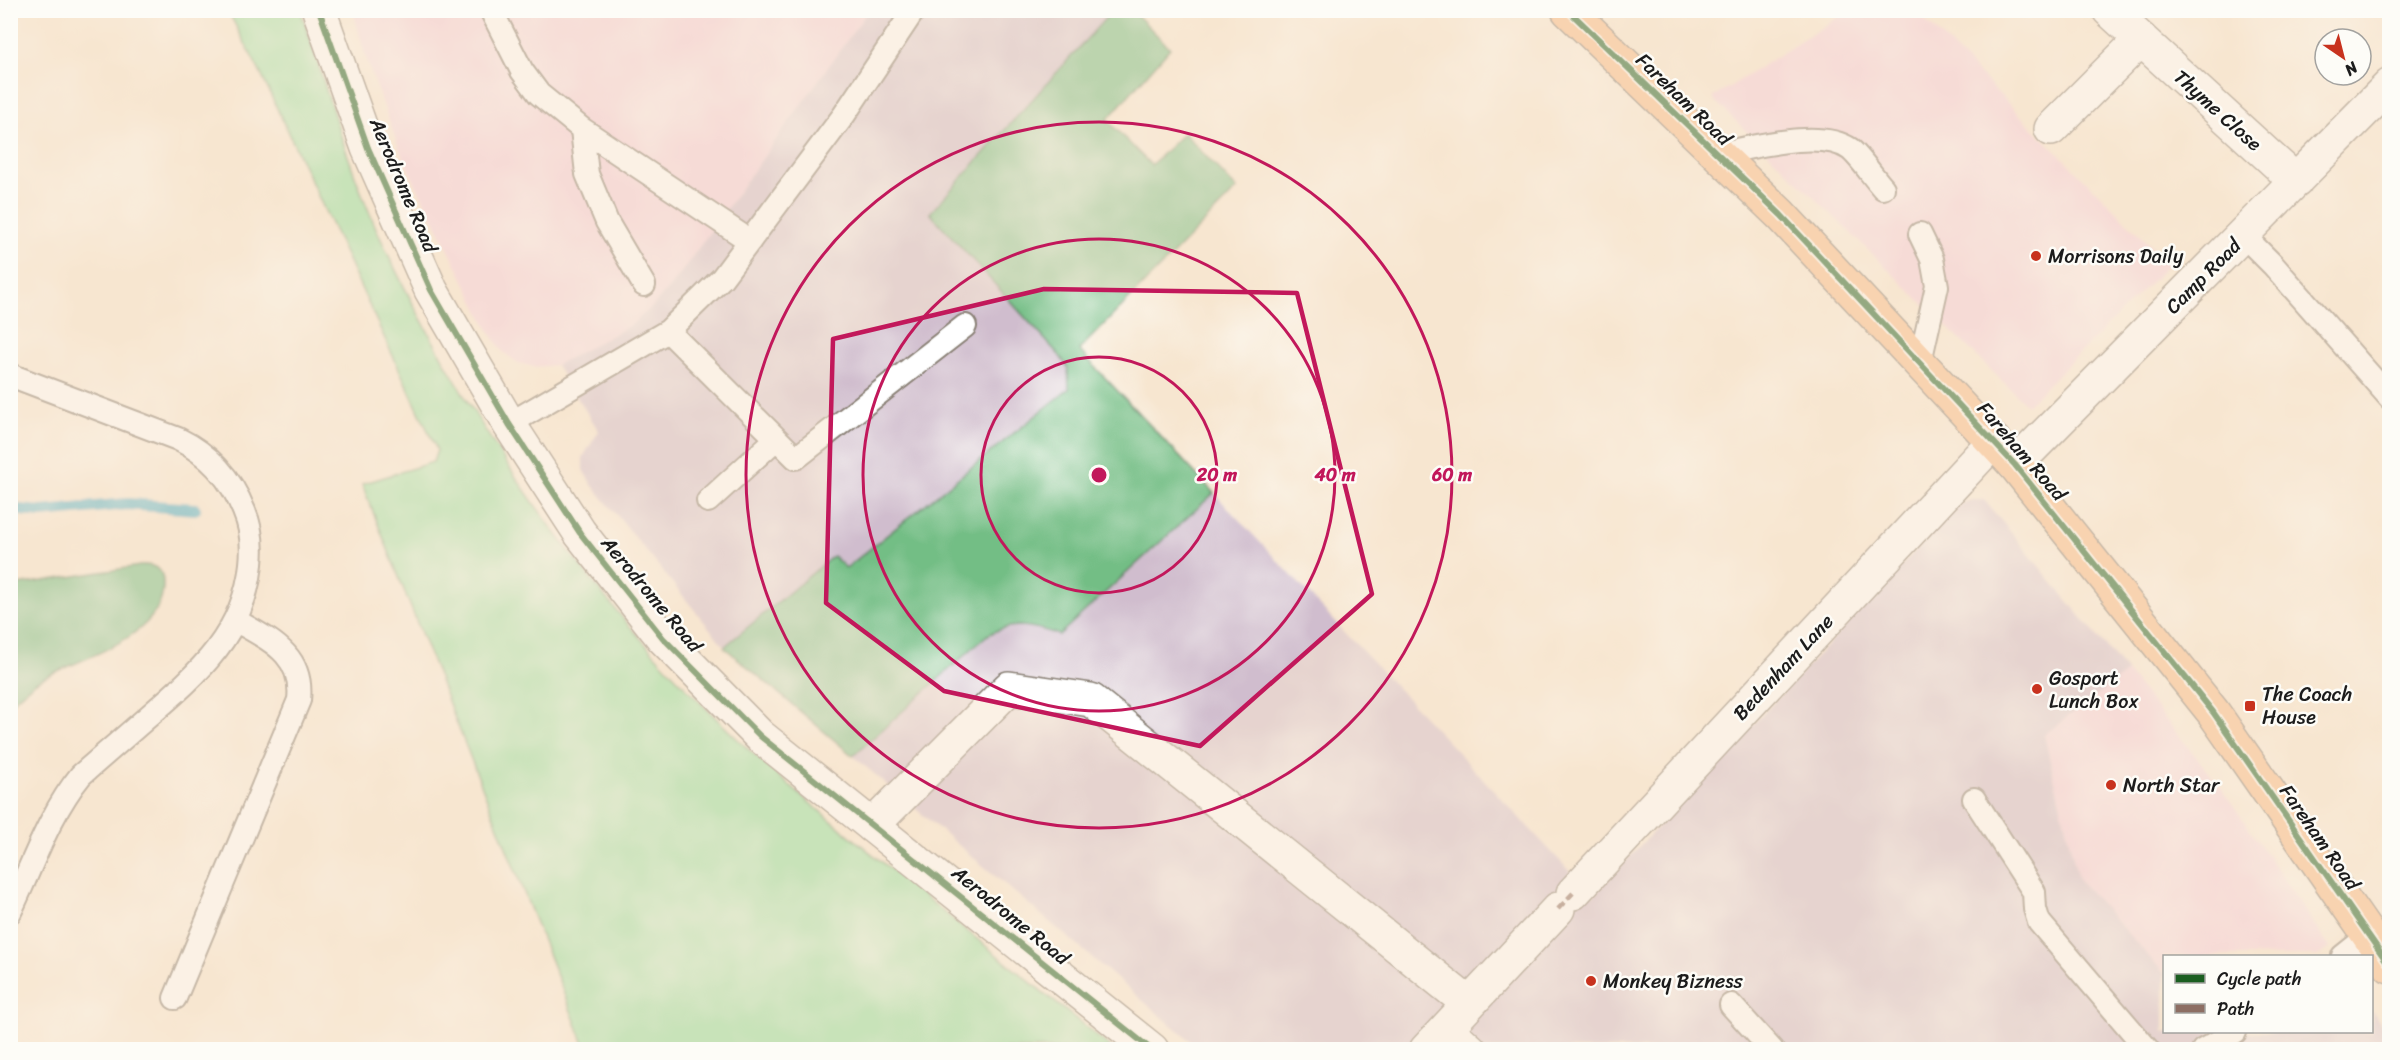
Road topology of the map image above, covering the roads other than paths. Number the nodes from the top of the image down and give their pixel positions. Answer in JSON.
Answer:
{"nodes":[{"id":1,"x":319,"y":10,"type":"edge"},
{"id":2,"x":491,"y":10,"type":"edge"},
{"id":3,"x":914,"y":10,"type":"edge"},
{"id":4,"x":1568,"y":10,"type":"edge"},
{"id":5,"x":2109,"y":10,"type":"edge"},
{"id":6,"x":2141,"y":39,"type":"junction"},
{"id":7,"x":2390,"y":85,"type":"edge"},
{"id":8,"x":582,"y":129,"type":"junction"},
{"id":9,"x":2051,"y":129,"type":"dead end"},
{"id":10,"x":1717,"y":154,"type":"junction"},
{"id":11,"x":2296,"y":181,"type":"junction"},
{"id":12,"x":1882,"y":188,"type":"dead end"},
{"id":13,"x":1920,"y":234,"type":"dead end"},
{"id":14,"x":2243,"y":235,"type":"junction"},
{"id":15,"x":750,"y":241,"type":"junction"},
{"id":16,"x":644,"y":285,"type":"dead end"},
{"id":17,"x":965,"y":326,"type":"dead end"},
{"id":18,"x":668,"y":331,"type":"junction"},
{"id":19,"x":1920,"y":362,"type":"junction"},
{"id":20,"x":10,"y":375,"type":"edge"},
{"id":21,"x":2390,"y":398,"type":"edge"},
{"id":22,"x":509,"y":424,"type":"junction"},
{"id":23,"x":776,"y":439,"type":"junction"},
{"id":24,"x":2004,"y":453,"type":"junction"},
{"id":25,"x":708,"y":501,"type":"dead end"},
{"id":26,"x":235,"y":620,"type":"junction"},
{"id":27,"x":1974,"y":799,"type":"dead end"},
{"id":28,"x":872,"y":826,"type":"junction"},
{"id":29,"x":10,"y":912,"type":"edge"},
{"id":30,"x":2368,"y":936,"type":"junction"},
{"id":31,"x":2345,"y":955,"type":"edge"},
{"id":32,"x":2390,"y":966,"type":"edge"},
{"id":33,"x":175,"y":998,"type":"dead end"},
{"id":34,"x":1468,"y":1003,"type":"junction"},
{"id":35,"x":1731,"y":1005,"type":"dead end"},
{"id":36,"x":2233,"y":1033,"type":"edge"},
{"id":37,"x":1448,"y":1043,"type":"edge"},
{"id":38,"x":1152,"y":1050,"type":"edge"},
{"id":39,"x":1772,"y":1050,"type":"edge"},
{"id":40,"x":2148,"y":1050,"type":"edge"},
{"id":41,"x":2203,"y":1050,"type":"edge"}],
"edges":[{"from":1,"to":22,"type":"street","name":"Aerodrome Road"},
{"from":2,"to":8,"type":"lane"},
{"from":3,"to":15,"type":"lane"},
{"from":4,"to":10,"type":"main road","name":"Fareham Road"},
{"from":5,"to":6,"type":"street","name":"Thyme Close"},
{"from":6,"to":9,"type":"street"},
{"from":6,"to":11,"type":"street","name":"Thyme Close"},
{"from":7,"to":11,"type":"street","name":"Camp Road"},
{"from":8,"to":15,"type":"lane"},
{"from":8,"to":16,"type":"lane"},
{"from":10,"to":12,"type":"lane"},
{"from":10,"to":19,"type":"main road","name":"Fareham Road"},
{"from":11,"to":14,"type":"street","name":"Camp Road"},
{"from":13,"to":19,"type":"lane"},
{"from":14,"to":21,"type":"lane"},
{"from":14,"to":24,"type":"street","name":"Camp Road"},
{"from":15,"to":18,"type":"lane"},
{"from":17,"to":23,"type":"lane"},
{"from":18,"to":22,"type":"lane"},
{"from":18,"to":23,"type":"lane"},
{"from":19,"to":24,"type":"main road","name":"Fareham Road"},
{"from":20,"to":26,"type":"lane"},
{"from":22,"to":28,"type":"street","name":"Aerodrome Road"},
{"from":23,"to":25,"type":"lane"},
{"from":24,"to":30,"type":"main road","name":"Fareham Road"},
{"from":24,"to":34,"type":"street","name":"Bedenham Lane"},
{"from":26,"to":29,"type":"lane"},
{"from":26,"to":33,"type":"lane"},
{"from":27,"to":40,"type":"lane"},
{"from":28,"to":34,"type":"street"},
{"from":28,"to":38,"type":"street","name":"Aerodrome Road"},
{"from":30,"to":31,"type":"lane"},
{"from":30,"to":32,"type":"main road","name":"Fareham Road"},
{"from":34,"to":37,"type":"street","name":"Bedenham Lane"},
{"from":35,"to":39,"type":"lane"},
{"from":36,"to":41,"type":"lane"}]}
